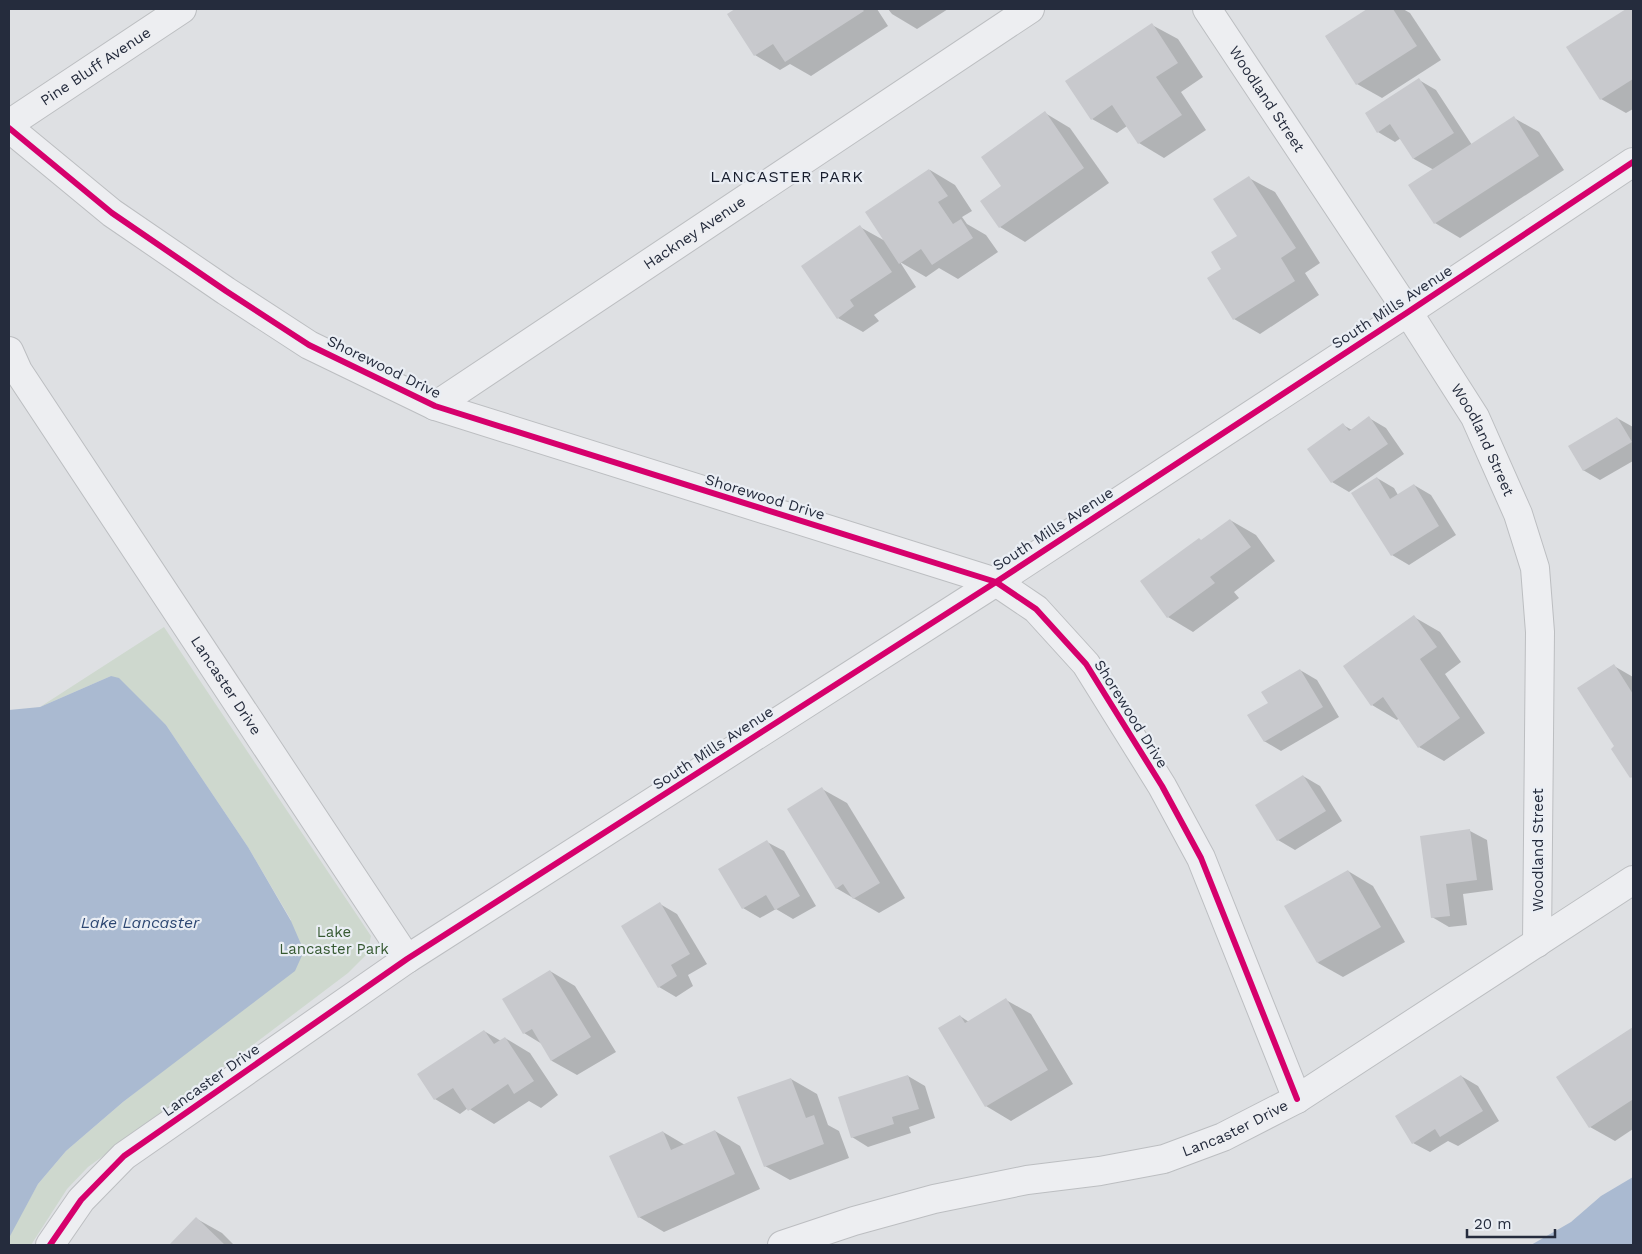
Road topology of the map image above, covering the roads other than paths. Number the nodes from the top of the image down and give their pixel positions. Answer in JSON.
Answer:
{"nodes":[{"id":1,"x":182,"y":9,"type":"edge"},
{"id":2,"x":1030,"y":9,"type":"edge"},
{"id":3,"x":1207,"y":9,"type":"edge"},
{"id":4,"x":9,"y":124,"type":"edge"},
{"id":5,"x":9,"y":128,"type":"edge"},
{"id":6,"x":1633,"y":162,"type":"edge"},
{"id":7,"x":1408,"y":312,"type":"junction"},
{"id":8,"x":9,"y":351,"type":"edge"},
{"id":9,"x":436,"y":406,"type":"junction"},
{"id":10,"x":996,"y":582,"type":"junction"},
{"id":11,"x":1633,"y":880,"type":"edge"},
{"id":12,"x":1537,"y":943,"type":"junction"},
{"id":13,"x":407,"y":959,"type":"junction"},
{"id":14,"x":1297,"y":1099,"type":"junction"},
{"id":15,"x":50,"y":1245,"type":"edge"},
{"id":16,"x":782,"y":1245,"type":"edge"}],
"edges":[{"from":1,"to":4,"type":"street","name":"Pine Bluff Avenue"},
{"from":2,"to":9,"type":"street","name":"Hackney Avenue"},
{"from":3,"to":7,"type":"street","name":"Woodland Street"},
{"from":5,"to":9,"type":"street","name":"Shorewood Drive"},
{"from":6,"to":7,"type":"street","name":"South Mills Avenue"},
{"from":7,"to":10,"type":"street","name":"South Mills Avenue"},
{"from":7,"to":12,"type":"street","name":"Woodland Street"},
{"from":8,"to":13,"type":"street","name":"Lancaster Drive"},
{"from":9,"to":10,"type":"street","name":"Shorewood Drive"},
{"from":10,"to":13,"type":"street","name":"South Mills Avenue"},
{"from":10,"to":14,"type":"street","name":"Shorewood Drive"},
{"from":11,"to":12,"type":"street","name":"Lancaster Drive"},
{"from":12,"to":14,"type":"street","name":"Lancaster Drive"},
{"from":13,"to":15,"type":"street","name":"Lancaster Drive"},
{"from":14,"to":16,"type":"street","name":"Lancaster Drive"}]}
